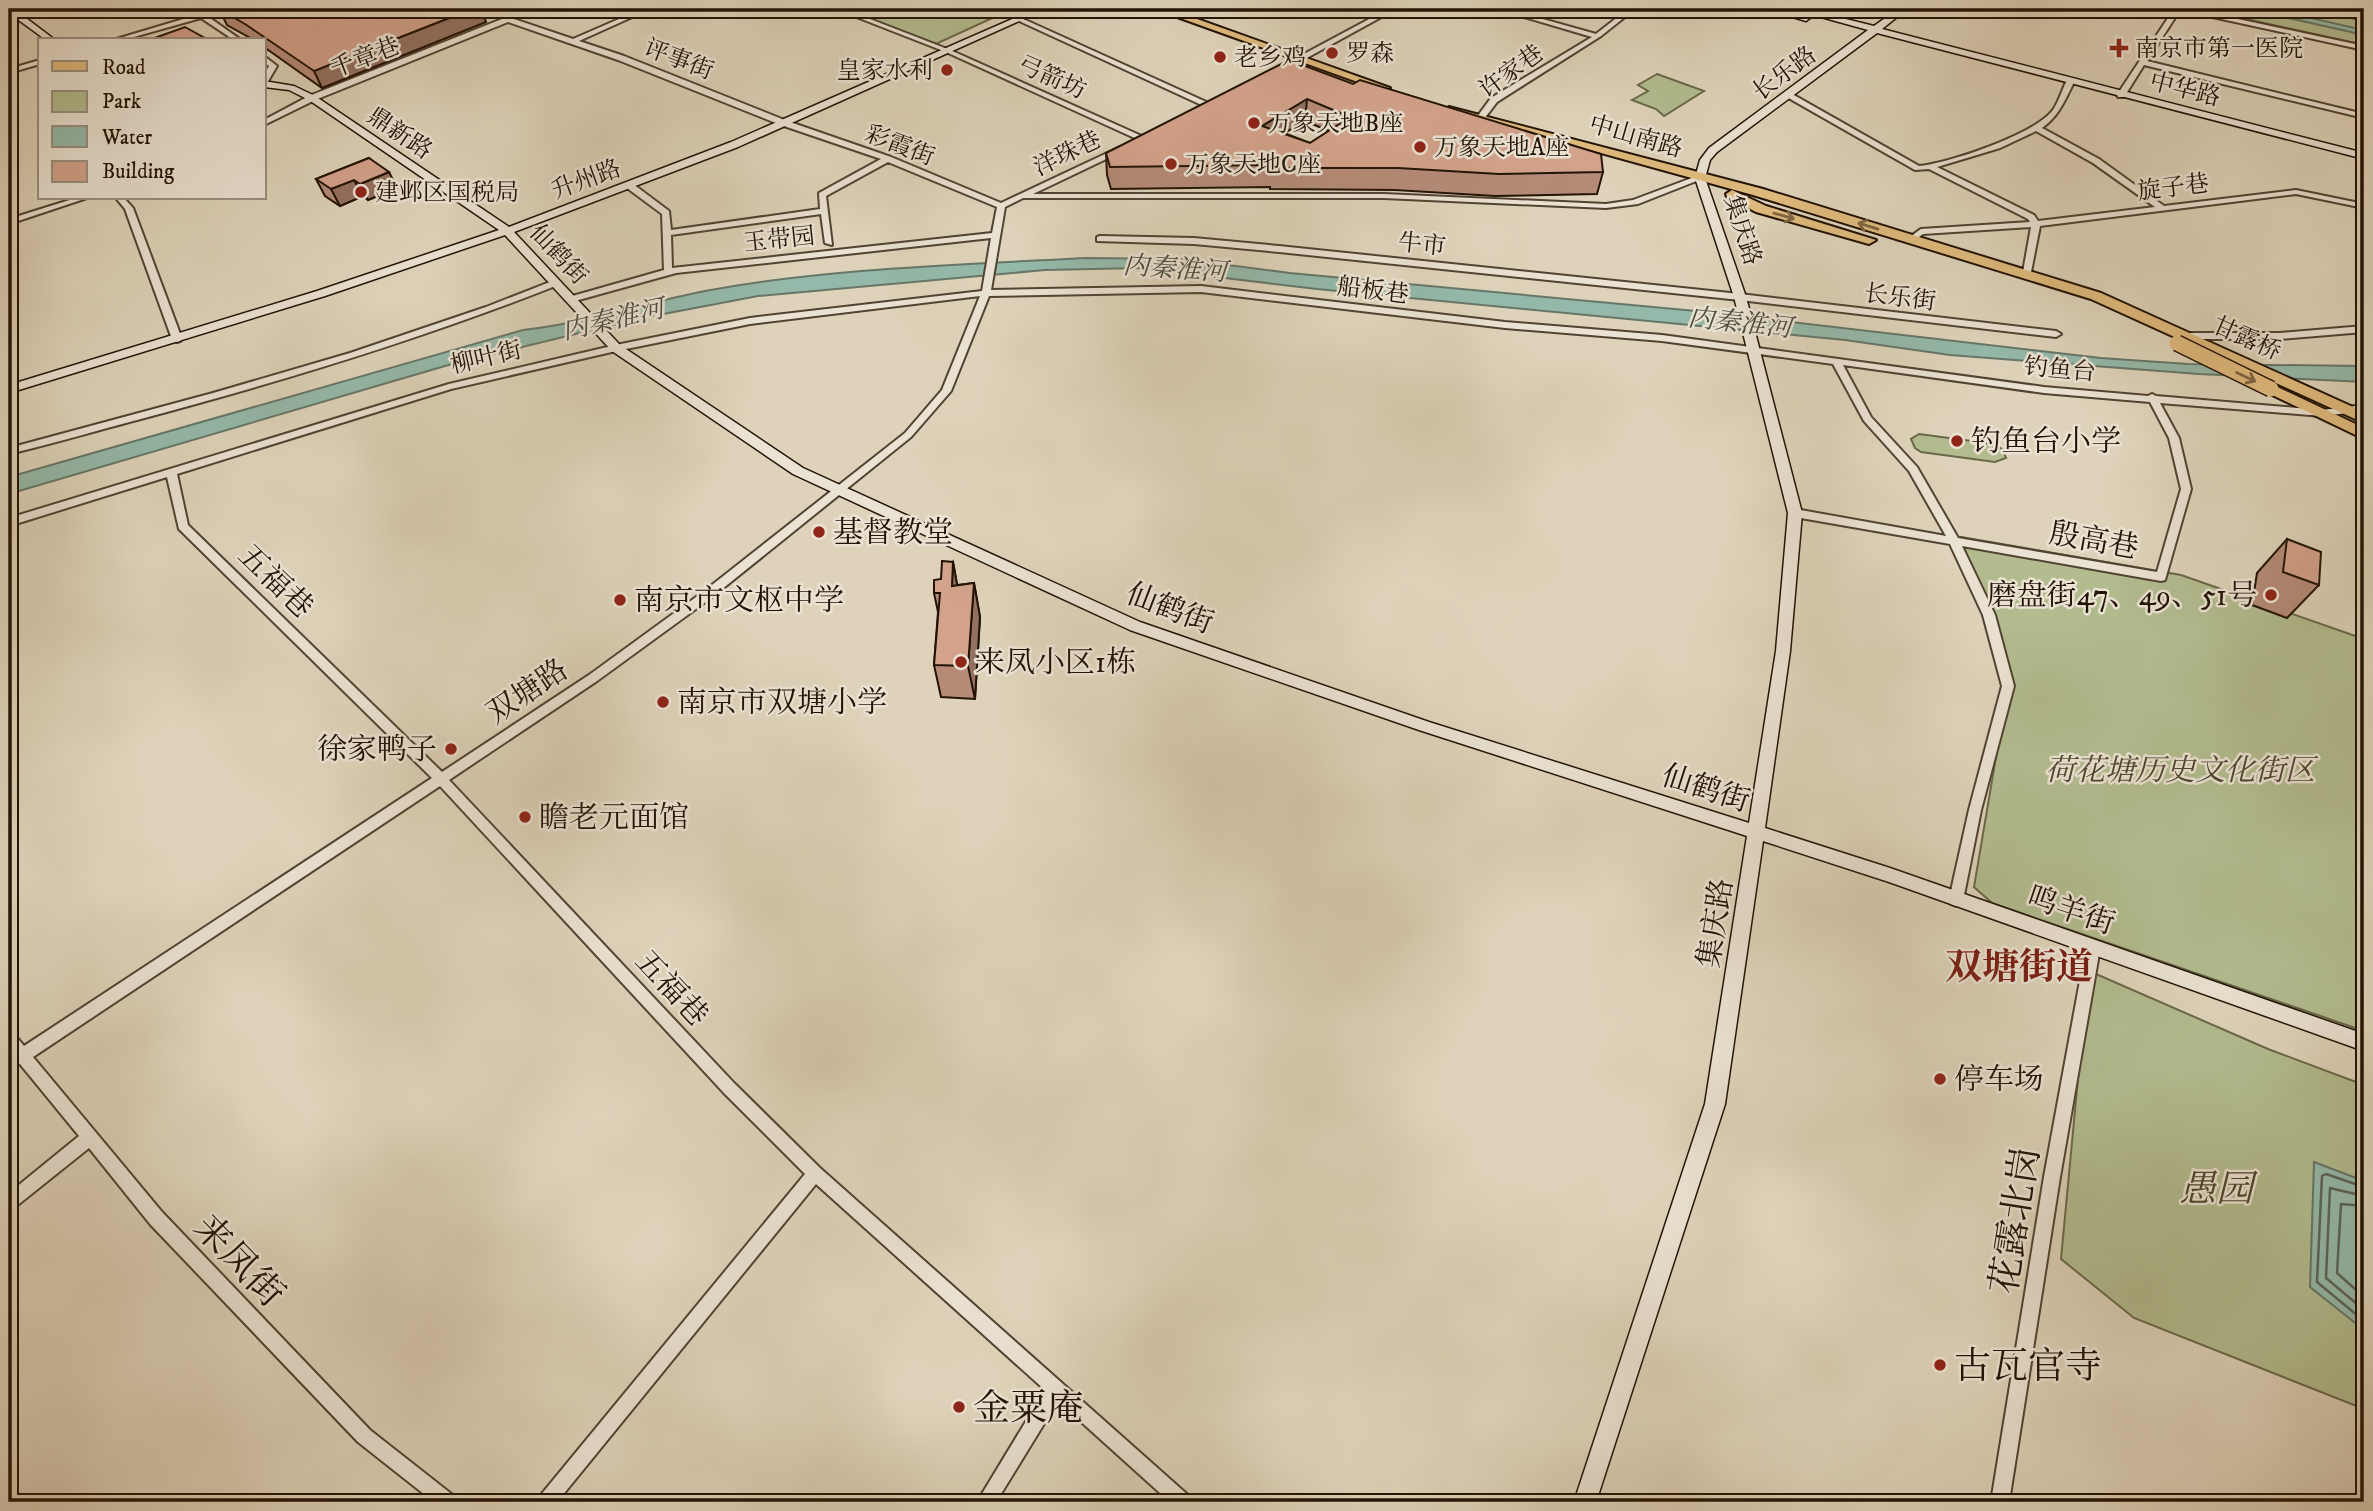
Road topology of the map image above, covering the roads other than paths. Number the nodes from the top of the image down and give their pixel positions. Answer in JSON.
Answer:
{"nodes":[{"id":1,"x":9,"y":9,"type":"edge"},
{"id":2,"x":224,"y":9,"type":"edge"},
{"id":3,"x":478,"y":9,"type":"edge"},
{"id":4,"x":647,"y":9,"type":"edge"},
{"id":5,"x":839,"y":9,"type":"edge"},
{"id":6,"x":1042,"y":9,"type":"edge"},
{"id":7,"x":1160,"y":9,"type":"edge"},
{"id":8,"x":1393,"y":9,"type":"edge"},
{"id":9,"x":1500,"y":9,"type":"edge"},
{"id":10,"x":1632,"y":9,"type":"edge"},
{"id":11,"x":1770,"y":9,"type":"edge"},
{"id":12,"x":1796,"y":9,"type":"edge"},
{"id":13,"x":1903,"y":9,"type":"edge"},
{"id":14,"x":2177,"y":9,"type":"edge"},
{"id":15,"x":2183,"y":9,"type":"edge"},
{"id":16,"x":2327,"y":9,"type":"edge"},
{"id":17,"x":201,"y":15,"type":"junction"},
{"id":18,"x":2364,"y":17,"type":"edge"},
{"id":19,"x":509,"y":19,"type":"junction"},
{"id":20,"x":1019,"y":19,"type":"junction"},
{"id":21,"x":1874,"y":31,"type":"junction"},
{"id":22,"x":1597,"y":36,"type":"junction"},
{"id":23,"x":48,"y":38,"type":"edge"},
{"id":24,"x":123,"y":38,"type":"edge"},
{"id":25,"x":235,"y":38,"type":"edge"},
{"id":26,"x":574,"y":41,"type":"junction"},
{"id":27,"x":2364,"y":48,"type":"edge"},
{"id":28,"x":947,"y":51,"type":"junction"},
{"id":29,"x":1300,"y":59,"type":"junction"},
{"id":30,"x":266,"y":60,"type":"edge"},
{"id":31,"x":2141,"y":62,"type":"junction"},
{"id":32,"x":38,"y":63,"type":"edge"},
{"id":33,"x":9,"y":71,"type":"edge"},
{"id":34,"x":1268,"y":75,"type":"edge"},
{"id":35,"x":266,"y":78,"type":"edge"},
{"id":36,"x":2070,"y":82,"type":"junction"},
{"id":37,"x":266,"y":83,"type":"edge"},
{"id":38,"x":1395,"y":92,"type":"edge"},
{"id":39,"x":2121,"y":95,"type":"junction"},
{"id":40,"x":1788,"y":96,"type":"junction"},
{"id":41,"x":312,"y":98,"type":"junction"},
{"id":42,"x":1221,"y":99,"type":"edge"},
{"id":43,"x":1209,"y":105,"type":"junction"},
{"id":44,"x":1440,"y":105,"type":"edge"},
{"id":45,"x":1198,"y":111,"type":"edge"},
{"id":46,"x":2364,"y":116,"type":"edge"},
{"id":47,"x":1481,"y":117,"type":"junction"},
{"id":48,"x":266,"y":121,"type":"edge"},
{"id":49,"x":784,"y":123,"type":"junction"},
{"id":50,"x":2035,"y":127,"type":"junction"},
{"id":51,"x":1153,"y":133,"type":"edge"},
{"id":52,"x":1142,"y":138,"type":"junction"},
{"id":53,"x":2364,"y":156,"type":"edge"},
{"id":54,"x":888,"y":159,"type":"junction"},
{"id":55,"x":1930,"y":167,"type":"junction"},
{"id":56,"x":1700,"y":178,"type":"junction"},
{"id":57,"x":630,"y":186,"type":"junction"},
{"id":58,"x":1023,"y":196,"type":"junction"},
{"id":59,"x":77,"y":200,"type":"edge"},
{"id":60,"x":122,"y":200,"type":"edge"},
{"id":61,"x":1001,"y":206,"type":"junction"},
{"id":62,"x":2364,"y":206,"type":"edge"},
{"id":63,"x":2162,"y":208,"type":"junction"},
{"id":64,"x":825,"y":211,"type":"junction"},
{"id":65,"x":9,"y":222,"type":"edge"},
{"id":66,"x":2036,"y":224,"type":"junction"},
{"id":67,"x":506,"y":230,"type":"junction"},
{"id":68,"x":667,"y":233,"type":"junction"},
{"id":69,"x":994,"y":235,"type":"junction"},
{"id":70,"x":1100,"y":239,"type":"dead end"},
{"id":71,"x":1911,"y":239,"type":"junction"},
{"id":72,"x":829,"y":243,"type":"dead end"},
{"id":73,"x":668,"y":272,"type":"junction"},
{"id":74,"x":2027,"y":272,"type":"junction"},
{"id":75,"x":555,"y":283,"type":"junction"},
{"id":76,"x":987,"y":292,"type":"junction"},
{"id":77,"x":1740,"y":297,"type":"junction"},
{"id":78,"x":575,"y":304,"type":"junction"},
{"id":79,"x":2364,"y":329,"type":"edge"},
{"id":80,"x":2056,"y":334,"type":"dead end"},
{"id":81,"x":177,"y":339,"type":"junction"},
{"id":82,"x":2182,"y":340,"type":"junction"},
{"id":83,"x":612,"y":343,"type":"junction"},
{"id":84,"x":1752,"y":345,"type":"junction"},
{"id":85,"x":1837,"y":363,"type":"junction"},
{"id":86,"x":9,"y":389,"type":"edge"},
{"id":87,"x":2152,"y":397,"type":"junction"},
{"id":88,"x":2364,"y":408,"type":"edge"},
{"id":89,"x":2346,"y":409,"type":"junction"},
{"id":90,"x":2322,"y":413,"type":"junction"},
{"id":91,"x":2364,"y":418,"type":"edge"},
{"id":92,"x":2364,"y":434,"type":"edge"},
{"id":93,"x":9,"y":451,"type":"edge"},
{"id":94,"x":171,"y":472,"type":"junction"},
{"id":95,"x":839,"y":490,"type":"junction"},
{"id":96,"x":1795,"y":513,"type":"junction"},
{"id":97,"x":9,"y":522,"type":"edge"},
{"id":98,"x":1954,"y":540,"type":"junction"},
{"id":99,"x":442,"y":780,"type":"junction"},
{"id":100,"x":1758,"y":832,"type":"junction"},
{"id":101,"x":1956,"y":900,"type":"junction"},
{"id":102,"x":2093,"y":948,"type":"junction"},
{"id":103,"x":9,"y":1039,"type":"edge"},
{"id":104,"x":2364,"y":1043,"type":"edge"},
{"id":105,"x":20,"y":1056,"type":"junction"},
{"id":106,"x":89,"y":1138,"type":"junction"},
{"id":107,"x":815,"y":1173,"type":"junction"},
{"id":108,"x":9,"y":1203,"type":"edge"},
{"id":109,"x":1056,"y":1388,"type":"junction"},
{"id":110,"x":448,"y":1502,"type":"edge"},
{"id":111,"x":546,"y":1502,"type":"edge"},
{"id":112,"x":986,"y":1502,"type":"edge"},
{"id":113,"x":1183,"y":1502,"type":"edge"},
{"id":114,"x":1586,"y":1502,"type":"edge"},
{"id":115,"x":2000,"y":1502,"type":"edge"}],
"edges":[{"from":1,"to":23,"type":"main road"},
{"from":2,"to":17,"type":"street"},
{"from":3,"to":19,"type":"street","name":"评事街"},
{"from":4,"to":26,"type":"street"},
{"from":5,"to":28,"type":"street"},
{"from":6,"to":20,"type":"main road","name":"升州路"},
{"from":7,"to":29,"type":"main road"},
{"from":8,"to":29,"type":"street"},
{"from":9,"to":22,"type":"street"},
{"from":10,"to":22,"type":"street","name":"许家巷"},
{"from":11,"to":21,"type":"main road","name":"中华路"},
{"from":12,"to":21,"type":"main road","name":"中华路"},
{"from":13,"to":21,"type":"main road","name":"长乐路"},
{"from":14,"to":31,"type":"street"},
{"from":15,"to":27,"type":"street"},
{"from":16,"to":18,"type":"street"},
{"from":17,"to":24,"type":"street"},
{"from":17,"to":25,"type":"street"},
{"from":19,"to":26,"type":"street","name":"评事街"},
{"from":19,"to":41,"type":"street","name":"千章巷"},
{"from":20,"to":28,"type":"main road","name":"升州路"},
{"from":20,"to":43,"type":"street"},
{"from":21,"to":36,"type":"main road","name":"中华路"},
{"from":21,"to":40,"type":"main road","name":"长乐路"},
{"from":22,"to":47,"type":"street","name":"许家巷"},
{"from":26,"to":49,"type":"street","name":"评事街"},
{"from":28,"to":49,"type":"main road","name":"升州路"},
{"from":28,"to":52,"type":"street","name":"弓箭坊"},
{"from":29,"to":34,"type":"street"},
{"from":29,"to":38,"type":"main road"},
{"from":30,"to":35,"type":"street"},
{"from":31,"to":39,"type":"street"},
{"from":31,"to":46,"type":"street"},
{"from":32,"to":33,"type":"street"},
{"from":36,"to":39,"type":"main road","name":"中华路"},
{"from":36,"to":50,"type":"street"},
{"from":37,"to":41,"type":"main road","name":"鼎新路"},
{"from":39,"to":53,"type":"main road","name":"中华路"},
{"from":40,"to":55,"type":"street"},
{"from":40,"to":56,"type":"main road","name":"长乐路"},
{"from":41,"to":48,"type":"street","name":"千章巷"},
{"from":41,"to":67,"type":"main road","name":"鼎新路"},
{"from":42,"to":43,"type":"street"},
{"from":43,"to":45,"type":"street"},
{"from":44,"to":47,"type":"main road","name":"中山南路"},
{"from":47,"to":56,"type":"main road","name":"中山南路"},
{"from":49,"to":54,"type":"street","name":"彩霞街"},
{"from":49,"to":57,"type":"main road","name":"升州路"},
{"from":50,"to":55,"type":"street"},
{"from":50,"to":63,"type":"street"},
{"from":51,"to":52,"type":"street","name":"洋珠巷"},
{"from":52,"to":58,"type":"street","name":"洋珠巷"},
{"from":54,"to":61,"type":"street","name":"彩霞街"},
{"from":54,"to":64,"type":"street"},
{"from":55,"to":66,"type":"street"},
{"from":56,"to":58,"type":"street"},
{"from":71,"to":56,"type":"main road","name":"中山南路","one_way":true},
{"from":56,"to":77,"type":"main road","name":"集庆路"},
{"from":56,"to":82,"type":"main road","name":"中山南路","one_way":true},
{"from":57,"to":67,"type":"main road","name":"升州路"},
{"from":57,"to":68,"type":"street"},
{"from":58,"to":61,"type":"street","name":"洋珠巷"},
{"from":59,"to":65,"type":"street"},
{"from":60,"to":81,"type":"street"},
{"from":61,"to":69,"type":"street"},
{"from":62,"to":63,"type":"street","name":"旋子巷"},
{"from":63,"to":66,"type":"street","name":"旋子巷"},
{"from":64,"to":68,"type":"street"},
{"from":64,"to":72,"type":"street"},
{"from":66,"to":71,"type":"street"},
{"from":66,"to":74,"type":"street"},
{"from":67,"to":75,"type":"main road","name":"仙鹤街"},
{"from":67,"to":81,"type":"main road","name":"升州路"},
{"from":68,"to":73,"type":"street"},
{"from":69,"to":73,"type":"street","name":"玉带园"},
{"from":69,"to":76,"type":"street","name":"双塘路"},
{"from":70,"to":77,"type":"street","name":"牛市"},
{"from":71,"to":74,"type":"main road","name":"中山南路"},
{"from":73,"to":78,"type":"street","name":"玉带园"},
{"from":74,"to":82,"type":"main road","name":"中山南路"},
{"from":75,"to":78,"type":"main road","name":"仙鹤街"},
{"from":75,"to":93,"type":"street"},
{"from":76,"to":83,"type":"street","name":"柳叶街"},
{"from":76,"to":84,"type":"street","name":"船板巷"},
{"from":76,"to":95,"type":"street","name":"双塘路"},
{"from":77,"to":80,"type":"street","name":"长乐街"},
{"from":77,"to":84,"type":"main road","name":"集庆路"},
{"from":78,"to":83,"type":"main road","name":"仙鹤街"},
{"from":79,"to":82,"type":"street"},
{"from":81,"to":86,"type":"main road","name":"升州路"},
{"from":82,"to":89,"type":"main road","name":"甘露桥"},
{"from":82,"to":90,"type":"main road","name":"甘露桥","one_way":true,"bridge":true},
{"from":83,"to":94,"type":"street","name":"柳叶街"},
{"from":83,"to":95,"type":"main road","name":"仙鹤街"},
{"from":84,"to":85,"type":"street","name":"钓鱼台"},
{"from":84,"to":96,"type":"main road","name":"集庆路"},
{"from":85,"to":87,"type":"street","name":"钓鱼台"},
{"from":85,"to":98,"type":"street"},
{"from":87,"to":90,"type":"street","name":"钓鱼台"},
{"from":87,"to":98,"type":"street","name":"殷高巷"},
{"from":88,"to":89,"type":"street","name":"钓鱼台"},
{"from":89,"to":90,"type":"street","name":"钓鱼台"},
{"from":89,"to":91,"type":"main road"},
{"from":90,"to":92,"type":"main road"},
{"from":94,"to":97,"type":"street","name":"柳叶街"},
{"from":94,"to":99,"type":"street","name":"五福巷"},
{"from":95,"to":99,"type":"street","name":"双塘路"},
{"from":95,"to":100,"type":"main road","name":"仙鹤街"},
{"from":96,"to":98,"type":"street","name":"殷高巷"},
{"from":96,"to":100,"type":"main road","name":"集庆路"},
{"from":98,"to":101,"type":"street"},
{"from":99,"to":105,"type":"street","name":"双塘路"},
{"from":99,"to":107,"type":"street","name":"五福巷"},
{"from":100,"to":101,"type":"main road","name":"鸣羊街"},
{"from":100,"to":114,"type":"main road","name":"集庆路"},
{"from":101,"to":102,"type":"main road","name":"鸣羊街"},
{"from":102,"to":104,"type":"main road","name":"鸣羊街"},
{"from":102,"to":115,"type":"street","name":"花露北岗"},
{"from":103,"to":105,"type":"street","name":"来凤街"},
{"from":105,"to":106,"type":"street","name":"来凤街"},
{"from":106,"to":108,"type":"street"},
{"from":106,"to":110,"type":"street","name":"来凤街"},
{"from":107,"to":109,"type":"street","name":"五福巷"},
{"from":107,"to":111,"type":"street"},
{"from":109,"to":112,"type":"street"},
{"from":109,"to":113,"type":"street","name":"五福巷"}]}
